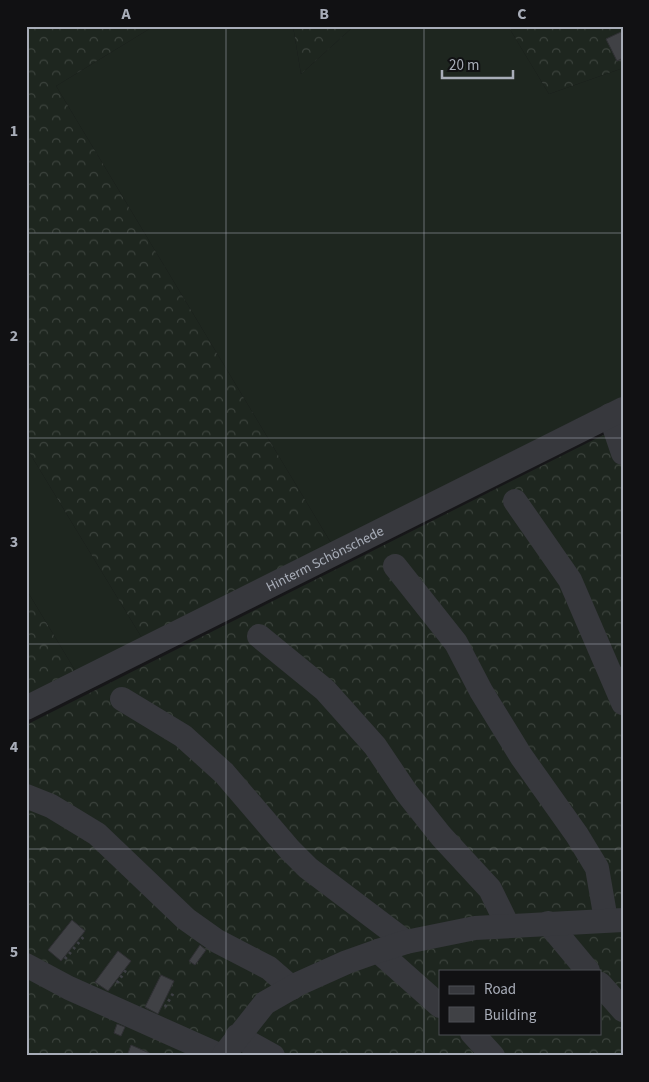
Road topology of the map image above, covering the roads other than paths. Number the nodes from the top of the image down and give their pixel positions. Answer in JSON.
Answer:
{"nodes":[{"id":1,"x":616,"y":412,"type":"edge"},
{"id":2,"x":623,"y":452,"type":"edge"},
{"id":3,"x":515,"y":501,"type":"dead end"},
{"id":4,"x":395,"y":566,"type":"dead end"},
{"id":5,"x":259,"y":636,"type":"dead end"},
{"id":6,"x":122,"y":699,"type":"dead end"},
{"id":7,"x":623,"y":703,"type":"edge"},
{"id":8,"x":26,"y":708,"type":"edge"},
{"id":9,"x":26,"y":796,"type":"edge"},
{"id":10,"x":614,"y":920,"type":"edge"},
{"id":11,"x":548,"y":923,"type":"junction"},
{"id":12,"x":508,"y":926,"type":"junction"},
{"id":13,"x":406,"y":942,"type":"junction"},
{"id":14,"x":378,"y":951,"type":"junction"},
{"id":15,"x":26,"y":965,"type":"edge"},
{"id":16,"x":587,"y":970,"type":"edge"},
{"id":17,"x":602,"y":986,"type":"edge"},
{"id":18,"x":292,"y":988,"type":"junction"},
{"id":19,"x":439,"y":1005,"type":"edge"},
{"id":20,"x":623,"y":1010,"type":"edge"},
{"id":21,"x":473,"y":1034,"type":"edge"},
{"id":22,"x":237,"y":1036,"type":"junction"},
{"id":23,"x":222,"y":1056,"type":"edge"},
{"id":24,"x":273,"y":1056,"type":"edge"},
{"id":25,"x":493,"y":1056,"type":"edge"}],
"edges":[{"from":1,"to":2,"type":"street"},
{"from":1,"to":8,"type":"street","name":"Hinterm Schönschede"},
{"from":3,"to":7,"type":"street"},
{"from":4,"to":10,"type":"street"},
{"from":5,"to":12,"type":"street"},
{"from":6,"to":13,"type":"street"},
{"from":9,"to":18,"type":"street"},
{"from":10,"to":11,"type":"street"},
{"from":11,"to":12,"type":"street"},
{"from":11,"to":16,"type":"street"},
{"from":12,"to":13,"type":"street"},
{"from":13,"to":14,"type":"street"},
{"from":14,"to":18,"type":"street"},
{"from":14,"to":19,"type":"street"},
{"from":15,"to":23,"type":"street"},
{"from":17,"to":20,"type":"street"},
{"from":18,"to":22,"type":"street"},
{"from":21,"to":25,"type":"street"},
{"from":22,"to":23,"type":"street"},
{"from":22,"to":24,"type":"street"}]}
